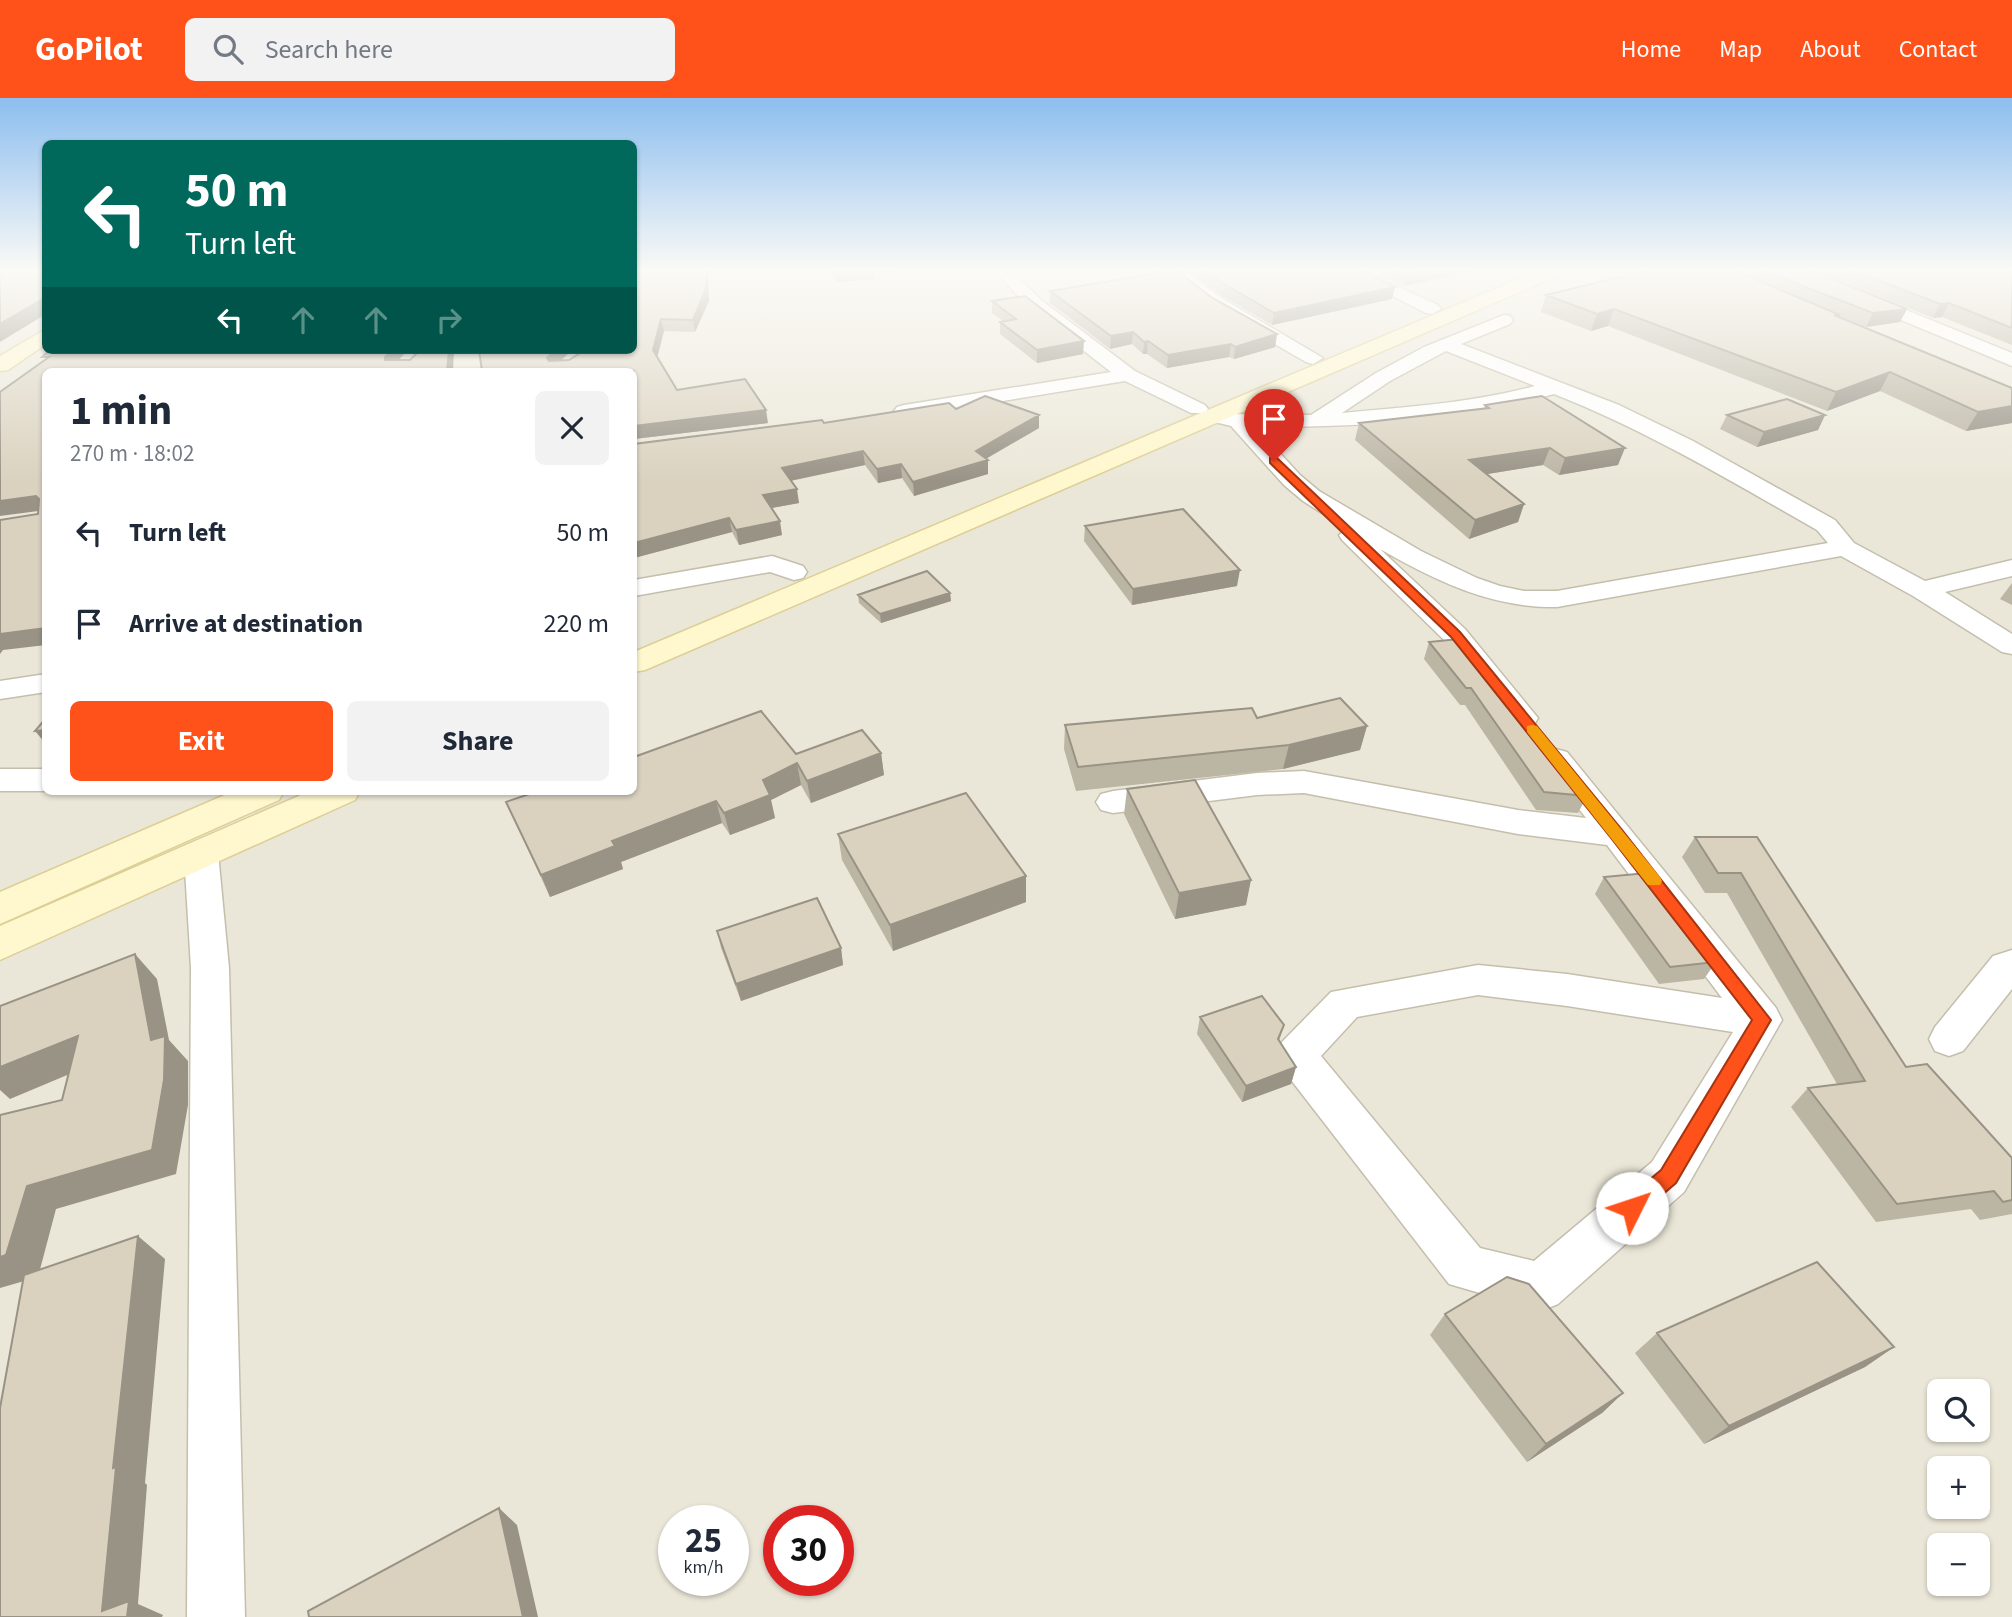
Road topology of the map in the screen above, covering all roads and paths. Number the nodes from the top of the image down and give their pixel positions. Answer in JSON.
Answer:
{"nodes":[{"id":1,"x":37,"y":341,"type":"edge"},
{"id":2,"x":1083,"y":341,"type":"edge"},
{"id":3,"x":1283,"y":341,"type":"edge"},
{"id":4,"x":1355,"y":341,"type":"edge"},
{"id":5,"x":1391,"y":341,"type":"edge"},
{"id":6,"x":1455,"y":341,"type":"edge"},
{"id":7,"x":1966,"y":341,"type":"edge"},
{"id":8,"x":1447,"y":345,"type":"junction"},
{"id":9,"x":1313,"y":358,"type":"junction"},
{"id":10,"x":2012,"y":360,"type":"edge"},
{"id":11,"x":0,"y":365,"type":"edge"},
{"id":12,"x":1128,"y":375,"type":"junction"},
{"id":13,"x":1555,"y":387,"type":"junction"},
{"id":14,"x":888,"y":414,"type":"edge"},
{"id":15,"x":1218,"y":416,"type":"junction"},
{"id":16,"x":1316,"y":421,"type":"junction"},
{"id":17,"x":1311,"y":496,"type":"junction"},
{"id":18,"x":1845,"y":548,"type":"junction"},
{"id":19,"x":2012,"y":568,"type":"edge"},
{"id":20,"x":794,"y":572,"type":"junction"},
{"id":21,"x":637,"y":587,"type":"edge"},
{"id":22,"x":1922,"y":590,"type":"junction"},
{"id":23,"x":637,"y":637,"type":"edge"},
{"id":24,"x":2012,"y":646,"type":"edge"},
{"id":25,"x":637,"y":662,"type":"edge"},
{"id":26,"x":42,"y":684,"type":"edge"},
{"id":27,"x":0,"y":690,"type":"edge"},
{"id":28,"x":0,"y":780,"type":"edge"},
{"id":29,"x":42,"y":780,"type":"edge"},
{"id":30,"x":257,"y":795,"type":"edge"},
{"id":31,"x":333,"y":795,"type":"edge"},
{"id":32,"x":1113,"y":802,"type":"dead end"},
{"id":33,"x":1617,"y":834,"type":"junction"},
{"id":34,"x":201,"y":853,"type":"junction"},
{"id":35,"x":0,"y":909,"type":"edge"},
{"id":36,"x":0,"y":944,"type":"edge"},
{"id":37,"x":2012,"y":965,"type":"edge"},
{"id":38,"x":1762,"y":1020,"type":"junction"},
{"id":39,"x":1949,"y":1038,"type":"dead end"},
{"id":40,"x":216,"y":1617,"type":"edge"}],
"edges":[{"from":1,"to":11,"type":"main road"},
{"from":2,"to":12,"type":"street"},
{"from":3,"to":9,"type":"street"},
{"from":4,"to":9,"type":"main road"},
{"from":5,"to":15,"type":"main road"},
{"from":6,"to":8,"type":"street"},
{"from":7,"to":10,"type":"street"},
{"from":8,"to":13,"type":"street"},
{"from":8,"to":16,"type":"street"},
{"from":9,"to":15,"type":"main road"},
{"from":12,"to":14,"type":"street"},
{"from":12,"to":15,"type":"street"},
{"from":13,"to":16,"type":"street"},
{"from":13,"to":18,"type":"street"},
{"from":15,"to":16,"type":"street"},
{"from":15,"to":17,"type":"street"},
{"from":15,"to":20,"type":"main road"},
{"from":15,"to":25,"type":"main road"},
{"from":17,"to":18,"type":"street"},
{"from":17,"to":33,"type":"street"},
{"from":18,"to":22,"type":"street"},
{"from":19,"to":22,"type":"street"},
{"from":20,"to":21,"type":"street"},
{"from":20,"to":23,"type":"main road"},
{"from":22,"to":24,"type":"street"},
{"from":26,"to":27,"type":"street"},
{"from":28,"to":29,"type":"street"},
{"from":30,"to":35,"type":"main road"},
{"from":31,"to":34,"type":"main road"},
{"from":32,"to":33,"type":"street"},
{"from":33,"to":38,"type":"street"},
{"from":34,"to":36,"type":"main road"},
{"from":34,"to":40,"type":"street"},
{"from":37,"to":39,"type":"street"},
{"from":38,"to":38,"type":"street"}]}
